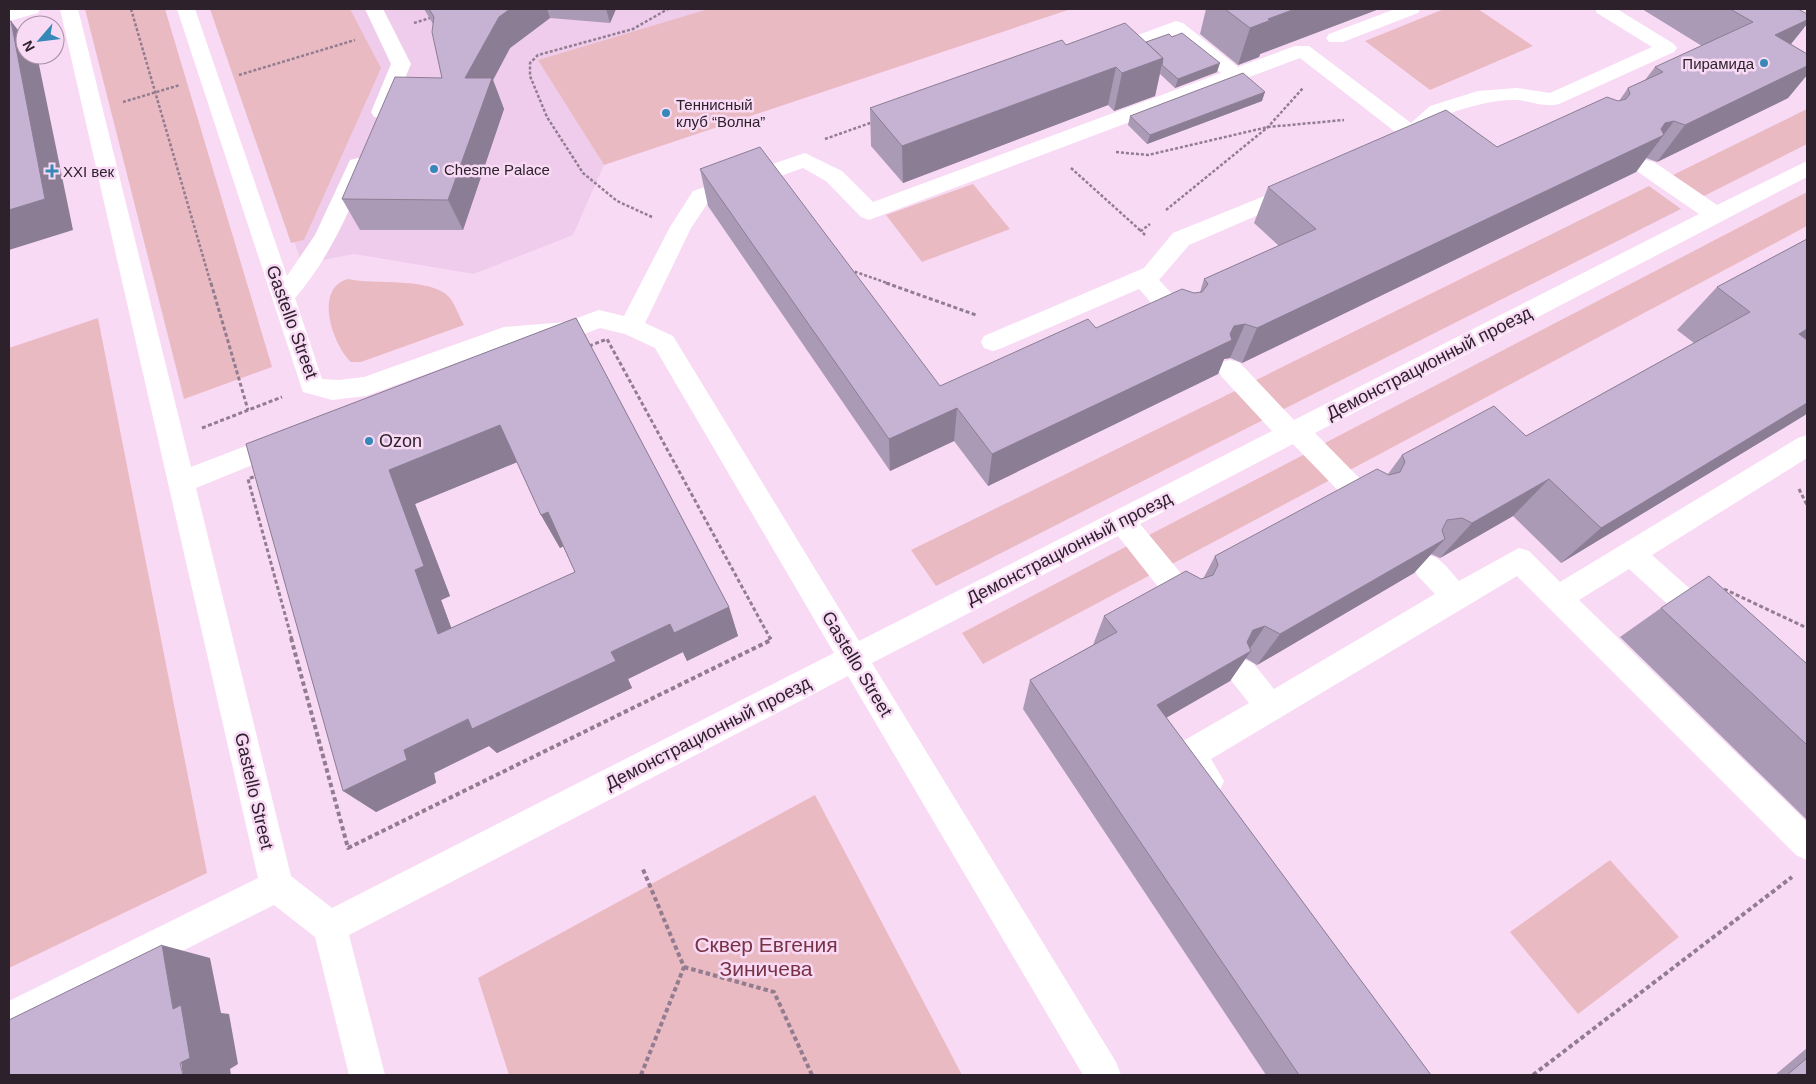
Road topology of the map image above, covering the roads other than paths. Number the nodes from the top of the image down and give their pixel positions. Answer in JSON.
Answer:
{"nodes":[{"id":1,"x":31,"y":9,"type":"edge"},
{"id":2,"x":69,"y":9,"type":"edge"},
{"id":3,"x":186,"y":9,"type":"edge"},
{"id":4,"x":374,"y":9,"type":"edge"},
{"id":5,"x":1411,"y":9,"type":"edge"},
{"id":6,"x":1604,"y":9,"type":"edge"},
{"id":7,"x":9,"y":15,"type":"edge"},
{"id":8,"x":65,"y":35,"type":"edge"},
{"id":9,"x":1336,"y":38,"type":"dead end"},
{"id":10,"x":1138,"y":68,"type":"edge"},
{"id":11,"x":1236,"y":75,"type":"junction"},
{"id":12,"x":1552,"y":100,"type":"junction"},
{"id":13,"x":1573,"y":115,"type":"edge"},
{"id":14,"x":1412,"y":134,"type":"junction"},
{"id":15,"x":1390,"y":152,"type":"edge"},
{"id":16,"x":1646,"y":167,"type":"edge"},
{"id":17,"x":1807,"y":168,"type":"edge"},
{"id":18,"x":1317,"y":182,"type":"edge"},
{"id":19,"x":1716,"y":215,"type":"junction"},
{"id":20,"x":1143,"y":278,"type":"junction"},
{"id":21,"x":282,"y":297,"type":"junction"},
{"id":22,"x":1182,"y":319,"type":"edge"},
{"id":23,"x":631,"y":327,"type":"junction"},
{"id":24,"x":568,"y":331,"type":"junction"},
{"id":25,"x":993,"y":342,"type":"dead end"},
{"id":26,"x":1230,"y":369,"type":"edge"},
{"id":27,"x":367,"y":410,"type":"edge"},
{"id":28,"x":1294,"y":432,"type":"junction"},
{"id":29,"x":303,"y":434,"type":"edge"},
{"id":30,"x":1805,"y":449,"type":"edge"},
{"id":31,"x":181,"y":482,"type":"junction"},
{"id":32,"x":1363,"y":499,"type":"edge"},
{"id":33,"x":1122,"y":521,"type":"junction"},
{"id":34,"x":1631,"y":553,"type":"junction"},
{"id":35,"x":1427,"y":566,"type":"edge"},
{"id":36,"x":1456,"y":597,"type":"junction"},
{"id":37,"x":1184,"y":598,"type":"edge"},
{"id":38,"x":1558,"y":598,"type":"junction"},
{"id":39,"x":1727,"y":640,"type":"edge"},
{"id":40,"x":854,"y":659,"type":"junction"},
{"id":41,"x":1243,"y":673,"type":"edge"},
{"id":42,"x":1270,"y":707,"type":"junction"},
{"id":43,"x":1224,"y":803,"type":"edge"},
{"id":44,"x":1803,"y":858,"type":"edge"},
{"id":45,"x":277,"y":886,"type":"junction"},
{"id":46,"x":330,"y":927,"type":"junction"},
{"id":47,"x":9,"y":1020,"type":"edge"},
{"id":48,"x":367,"y":1075,"type":"edge"},
{"id":49,"x":1103,"y":1075,"type":"edge"}],
"edges":[{"from":1,"to":7,"type":"street"},
{"from":2,"to":8,"type":"street","name":"Gastello Street"},
{"from":3,"to":21,"type":"street","name":"Gastello Street"},
{"from":4,"to":21,"type":"street"},
{"from":5,"to":9,"type":"street"},
{"from":6,"to":12,"type":"street"},
{"from":8,"to":31,"type":"street","name":"Gastello Street"},
{"from":10,"to":11,"type":"street"},
{"from":11,"to":14,"type":"street"},
{"from":11,"to":23,"type":"street"},
{"from":12,"to":13,"type":"street"},
{"from":12,"to":14,"type":"street"},
{"from":14,"to":15,"type":"street"},
{"from":16,"to":19,"type":"street"},
{"from":17,"to":19,"type":"street","name":"Демонстрационный проезд"},
{"from":18,"to":20,"type":"street"},
{"from":19,"to":28,"type":"street","name":"Демонстрационный проезд"},
{"from":20,"to":22,"type":"street"},
{"from":20,"to":25,"type":"street"},
{"from":21,"to":24,"type":"street","name":"Gastello Street"},
{"from":23,"to":24,"type":"street","name":"Gastello Street"},
{"from":23,"to":40,"type":"street","name":"Gastello Street"},
{"from":24,"to":27,"type":"street","name":"Gastello Street"},
{"from":26,"to":28,"type":"street"},
{"from":28,"to":32,"type":"street"},
{"from":28,"to":33,"type":"street","name":"Демонстрационный проезд"},
{"from":29,"to":31,"type":"street"},
{"from":30,"to":34,"type":"street"},
{"from":31,"to":45,"type":"street","name":"Gastello Street"},
{"from":33,"to":37,"type":"street"},
{"from":33,"to":40,"type":"street","name":"Демонстрационный проезд"},
{"from":34,"to":38,"type":"street"},
{"from":34,"to":39,"type":"street"},
{"from":35,"to":36,"type":"street"},
{"from":36,"to":38,"type":"street"},
{"from":36,"to":42,"type":"street"},
{"from":38,"to":44,"type":"street"},
{"from":40,"to":46,"type":"street","name":"Демонстрационный проезд"},
{"from":40,"to":49,"type":"street","name":"Gastello Street"},
{"from":41,"to":42,"type":"street"},
{"from":42,"to":43,"type":"street"},
{"from":45,"to":46,"type":"street"},
{"from":45,"to":47,"type":"street"},
{"from":46,"to":48,"type":"street"}]}
